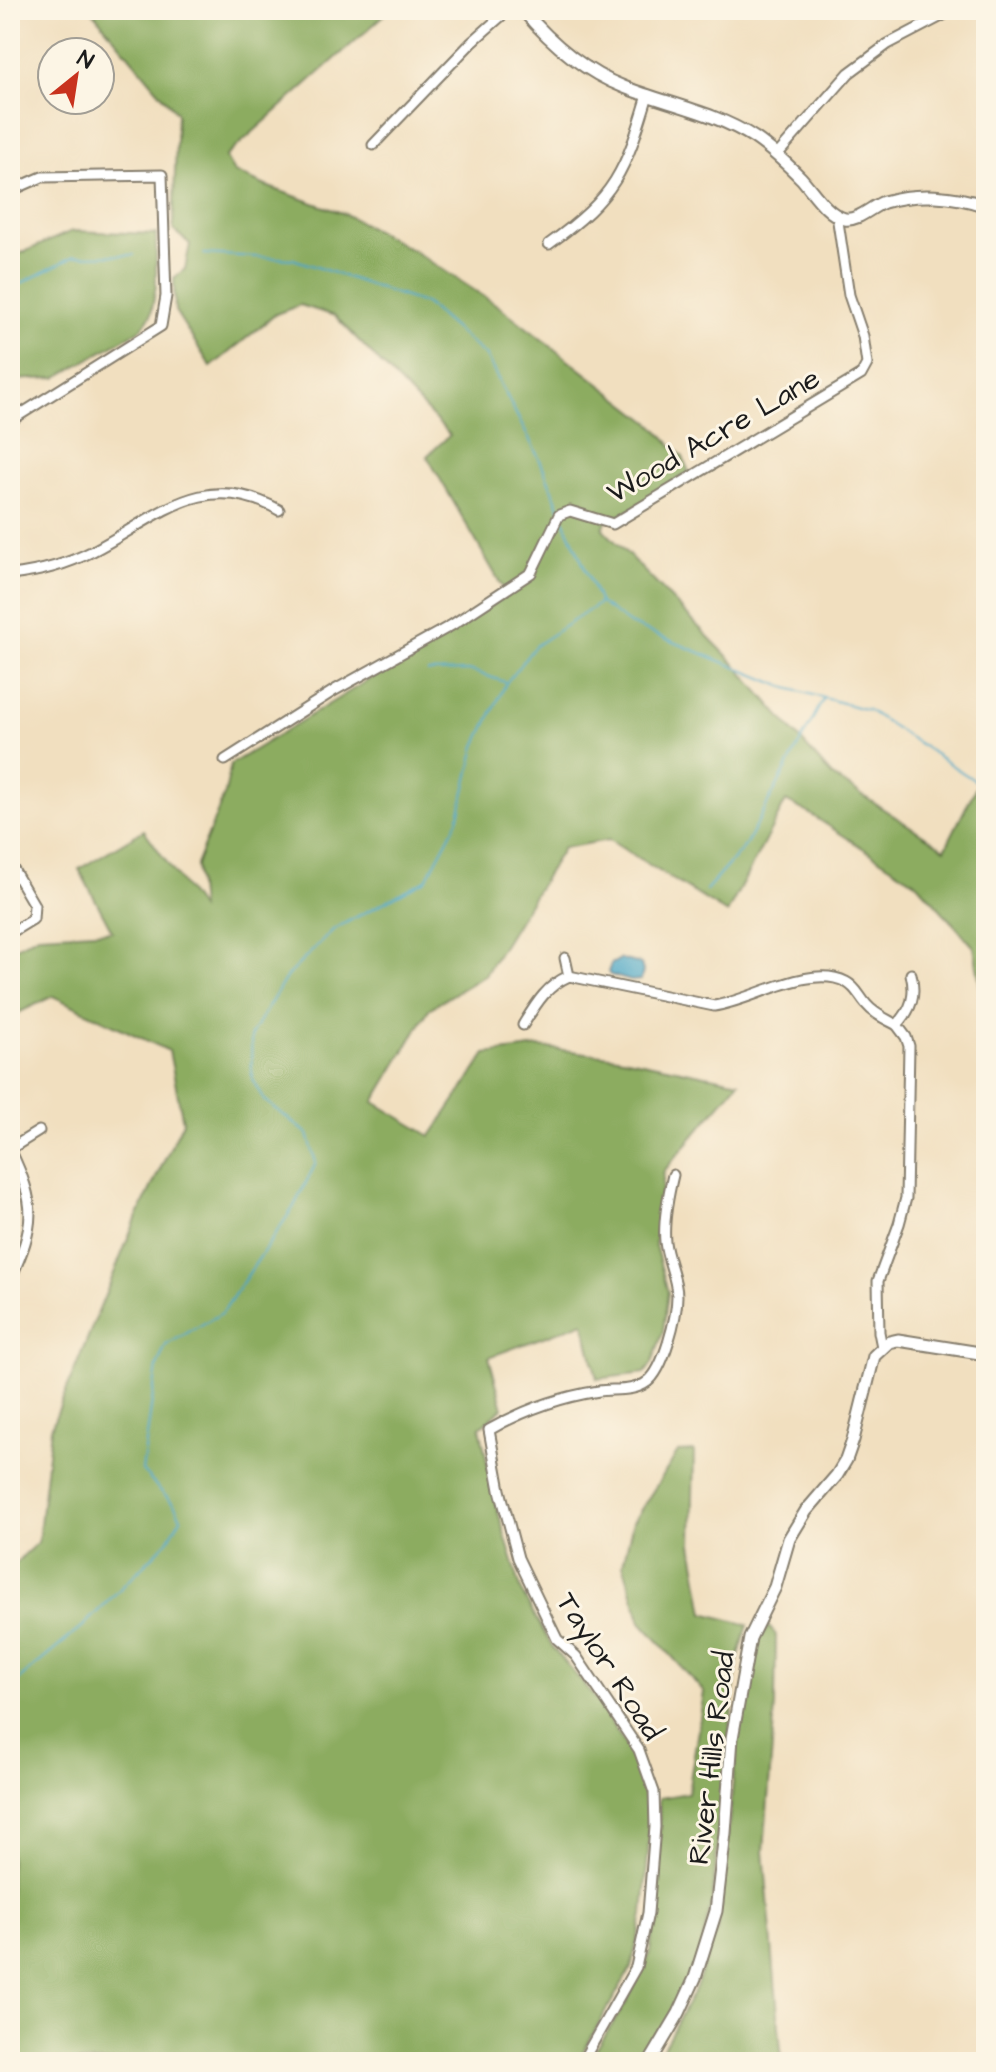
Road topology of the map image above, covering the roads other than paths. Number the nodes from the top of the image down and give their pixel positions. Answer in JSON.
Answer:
{"nodes":[{"id":1,"x":508,"y":10,"type":"edge"},
{"id":2,"x":523,"y":10,"type":"edge"},
{"id":3,"x":953,"y":10,"type":"edge"},
{"id":4,"x":648,"y":95,"type":"junction"},
{"id":5,"x":373,"y":145,"type":"dead end"},
{"id":6,"x":777,"y":155,"type":"junction"},
{"id":7,"x":10,"y":191,"type":"edge"},
{"id":8,"x":986,"y":206,"type":"edge"},
{"id":9,"x":837,"y":215,"type":"junction"},
{"id":10,"x":549,"y":244,"type":"dead end"},
{"id":11,"x":10,"y":421,"type":"edge"},
{"id":12,"x":279,"y":510,"type":"dead end"},
{"id":13,"x":10,"y":575,"type":"edge"},
{"id":14,"x":225,"y":760,"type":"dead end"},
{"id":15,"x":10,"y":864,"type":"edge"},
{"id":16,"x":10,"y":933,"type":"edge"},
{"id":17,"x":565,"y":958,"type":"dead end"},
{"id":18,"x":911,"y":974,"type":"dead end"},
{"id":19,"x":569,"y":976,"type":"junction"},
{"id":20,"x":523,"y":1025,"type":"dead end"},
{"id":21,"x":897,"y":1025,"type":"junction"},
{"id":22,"x":39,"y":1131,"type":"dead end"},
{"id":23,"x":10,"y":1149,"type":"edge"},
{"id":24,"x":673,"y":1175,"type":"dead end"},
{"id":25,"x":10,"y":1280,"type":"edge"},
{"id":26,"x":882,"y":1347,"type":"junction"},
{"id":27,"x":986,"y":1354,"type":"edge"},
{"id":28,"x":582,"y":2062,"type":"edge"},
{"id":29,"x":650,"y":2062,"type":"edge"}],
"edges":[{"from":1,"to":5,"type":"street"},
{"from":2,"to":4,"type":"street"},
{"from":3,"to":6,"type":"street"},
{"from":4,"to":6,"type":"street"},
{"from":4,"to":10,"type":"street"},
{"from":6,"to":9,"type":"street"},
{"from":7,"to":11,"type":"street"},
{"from":8,"to":9,"type":"street"},
{"from":9,"to":14,"type":"street","name":"Wood Acre Lane"},
{"from":12,"to":13,"type":"street"},
{"from":15,"to":16,"type":"street"},
{"from":17,"to":19,"type":"street"},
{"from":18,"to":21,"type":"street"},
{"from":19,"to":20,"type":"street"},
{"from":19,"to":21,"type":"street"},
{"from":21,"to":26,"type":"street"},
{"from":22,"to":23,"type":"street"},
{"from":23,"to":25,"type":"street"},
{"from":24,"to":28,"type":"street","name":"Taylor Road"},
{"from":26,"to":27,"type":"street"},
{"from":26,"to":29,"type":"street","name":"River Hills Road"}]}
